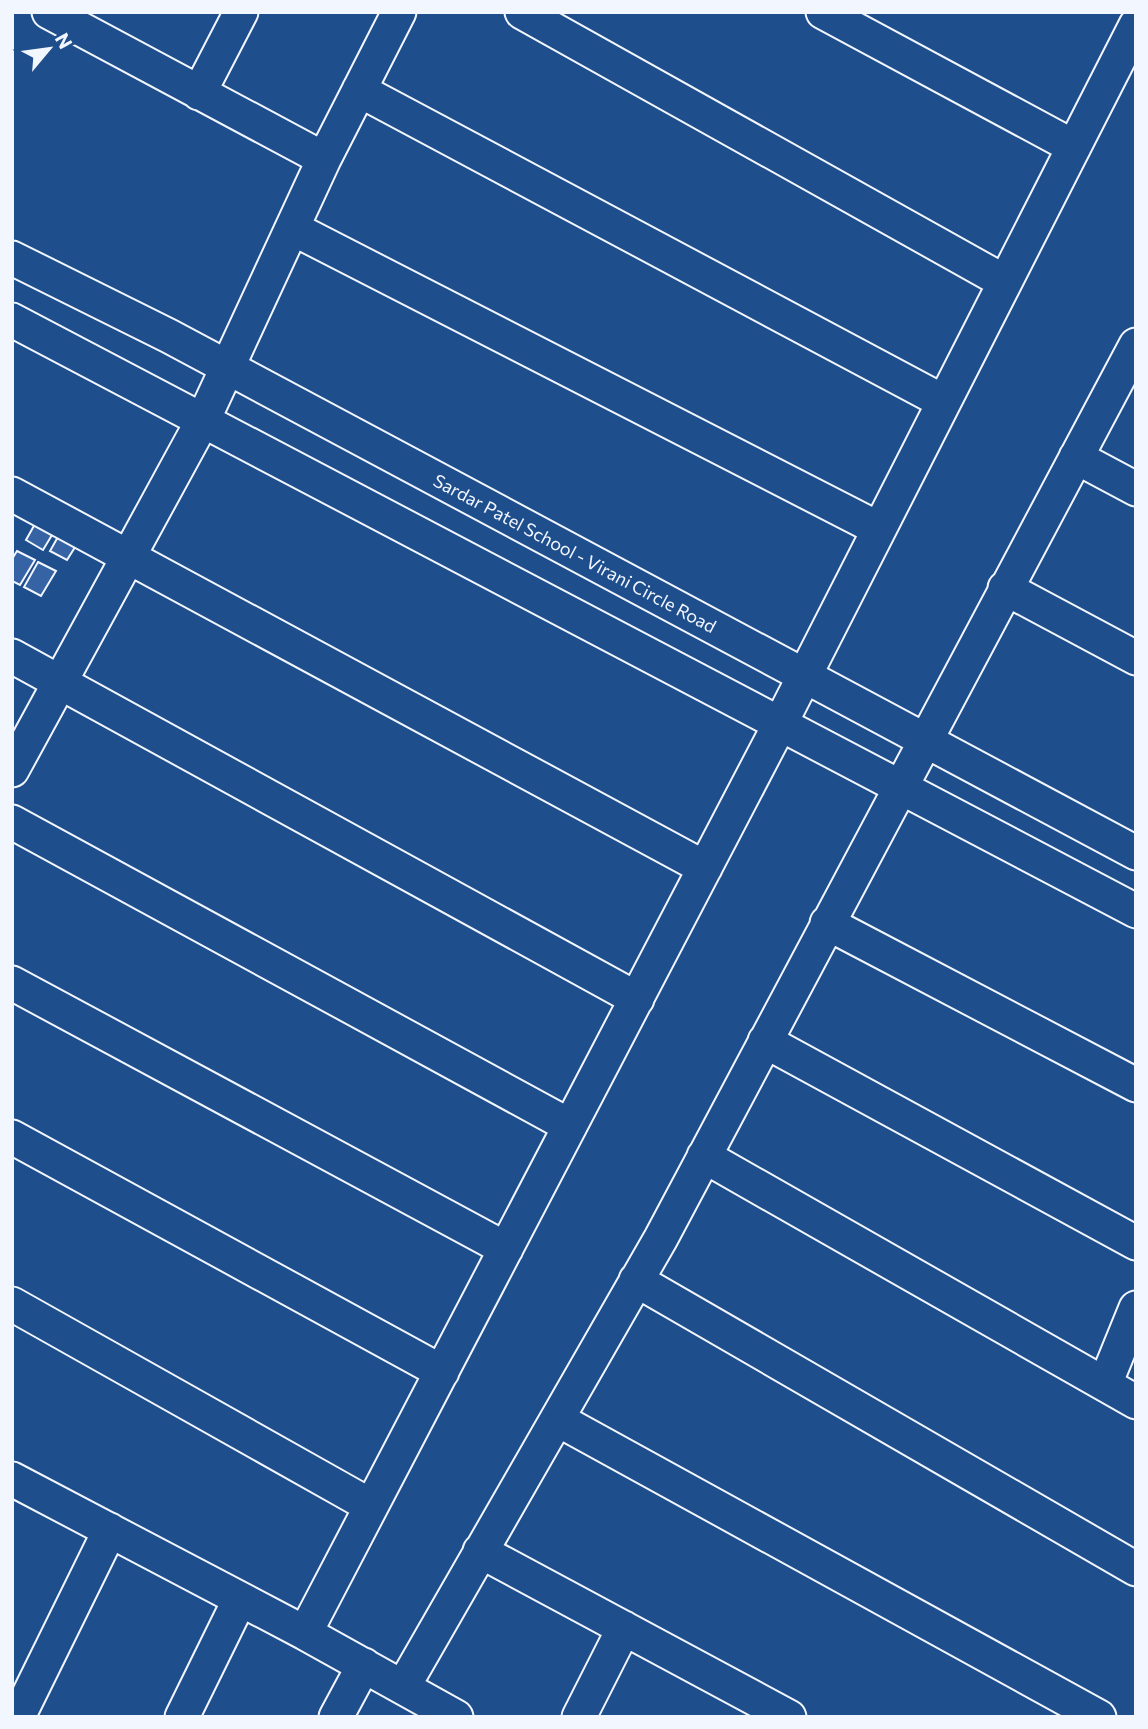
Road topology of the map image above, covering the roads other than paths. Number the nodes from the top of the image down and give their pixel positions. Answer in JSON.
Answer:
{"nodes":[{"id":1,"x":49,"y":12,"type":"edge"},
{"id":2,"x":241,"y":12,"type":"edge"},
{"id":3,"x":399,"y":12,"type":"edge"},
{"id":4,"x":522,"y":12,"type":"edge"},
{"id":5,"x":822,"y":12,"type":"edge"},
{"id":6,"x":1128,"y":12,"type":"edge"},
{"id":7,"x":1136,"y":16,"type":"edge"},
{"id":8,"x":89,"y":22,"type":"edge"},
{"id":9,"x":1136,"y":25,"type":"edge"},
{"id":10,"x":359,"y":90,"type":"junction"},
{"id":11,"x":199,"y":93,"type":"junction"},
{"id":12,"x":1074,"y":147,"type":"junction"},
{"id":13,"x":324,"y":159,"type":"junction"},
{"id":14,"x":292,"y":228,"type":"junction"},
{"id":15,"x":12,"y":258,"type":"edge"},
{"id":16,"x":1005,"y":282,"type":"junction"},
{"id":17,"x":12,"y":320,"type":"edge"},
{"id":18,"x":1136,"y":345,"type":"edge"},
{"id":19,"x":228,"y":368,"type":"junction"},
{"id":20,"x":944,"y":402,"type":"junction"},
{"id":21,"x":202,"y":420,"type":"junction"},
{"id":22,"x":1076,"y":457,"type":"junction"},
{"id":23,"x":1136,"y":489,"type":"edge"},
{"id":24,"x":12,"y":494,"type":"edge"},
{"id":25,"x":879,"y":529,"type":"junction"},
{"id":26,"x":128,"y":556,"type":"junction"},
{"id":27,"x":1006,"y":588,"type":"junction"},
{"id":28,"x":12,"y":656,"type":"edge"},
{"id":29,"x":1136,"y":658,"type":"edge"},
{"id":30,"x":804,"y":676,"type":"junction"},
{"id":31,"x":60,"y":681,"type":"junction"},
{"id":32,"x":780,"y":724,"type":"junction"},
{"id":33,"x":925,"y":740,"type":"junction"},
{"id":34,"x":12,"y":770,"type":"edge"},
{"id":35,"x":900,"y":787,"type":"junction"},
{"id":36,"x":12,"y":822,"type":"edge"},
{"id":37,"x":1136,"y":853,"type":"edge"},
{"id":38,"x":705,"y":868,"type":"junction"},
{"id":39,"x":1136,"y":911,"type":"edge"},
{"id":40,"x":827,"y":923,"type":"junction"},
{"id":41,"x":12,"y":983,"type":"edge"},
{"id":42,"x":637,"y":999,"type":"junction"},
{"id":43,"x":765,"y":1041,"type":"junction"},
{"id":44,"x":1136,"y":1085,"type":"edge"},
{"id":45,"x":570,"y":1126,"type":"junction"},
{"id":46,"x":12,"y":1137,"type":"edge"},
{"id":47,"x":704,"y":1156,"type":"junction"},
{"id":48,"x":1136,"y":1242,"type":"edge"},
{"id":49,"x":506,"y":1249,"type":"junction"},
{"id":50,"x":636,"y":1280,"type":"junction"},
{"id":51,"x":12,"y":1304,"type":"edge"},
{"id":52,"x":1136,"y":1308,"type":"edge"},
{"id":53,"x":442,"y":1372,"type":"junction"},
{"id":54,"x":1105,"y":1384,"type":"junction"},
{"id":55,"x":1136,"y":1402,"type":"edge"},
{"id":56,"x":557,"y":1419,"type":"junction"},
{"id":57,"x":12,"y":1479,"type":"edge"},
{"id":58,"x":371,"y":1506,"type":"junction"},
{"id":59,"x":110,"y":1530,"type":"junction"},
{"id":60,"x":480,"y":1551,"type":"junction"},
{"id":61,"x":1136,"y":1569,"type":"edge"},
{"id":62,"x":240,"y":1599,"type":"junction"},
{"id":63,"x":624,"y":1628,"type":"junction"},
{"id":64,"x":305,"y":1633,"type":"junction"},
{"id":65,"x":364,"y":1665,"type":"junction"},
{"id":66,"x":402,"y":1687,"type":"junction"},
{"id":67,"x":18,"y":1717,"type":"edge"},
{"id":68,"x":182,"y":1717,"type":"edge"},
{"id":69,"x":336,"y":1717,"type":"edge"},
{"id":70,"x":456,"y":1717,"type":"edge"},
{"id":71,"x":579,"y":1717,"type":"edge"},
{"id":72,"x":789,"y":1717,"type":"edge"},
{"id":73,"x":1099,"y":1717,"type":"edge"}],
"edges":[{"from":1,"to":8,"type":"street"},
{"from":2,"to":11,"type":"street"},
{"from":3,"to":10,"type":"street"},
{"from":4,"to":16,"type":"street"},
{"from":5,"to":12,"type":"street"},
{"from":6,"to":7,"type":"street"},
{"from":8,"to":11,"type":"street"},
{"from":9,"to":12,"type":"street"},
{"from":10,"to":13,"type":"street"},
{"from":10,"to":20,"type":"street"},
{"from":11,"to":13,"type":"street"},
{"from":12,"to":16,"type":"street"},
{"from":13,"to":14,"type":"street"},
{"from":14,"to":19,"type":"street"},
{"from":14,"to":25,"type":"street"},
{"from":15,"to":19,"type":"street","name":"Sardar Patel School - Virani Circle Road"},
{"from":16,"to":20,"type":"street"},
{"from":17,"to":21,"type":"street"},
{"from":18,"to":22,"type":"street"},
{"from":19,"to":21,"type":"street"},
{"from":19,"to":30,"type":"street","name":"Sardar Patel School - Virani Circle Road"},
{"from":20,"to":25,"type":"street"},
{"from":21,"to":26,"type":"street"},
{"from":21,"to":32,"type":"street"},
{"from":22,"to":23,"type":"street"},
{"from":22,"to":27,"type":"street"},
{"from":24,"to":26,"type":"street"},
{"from":25,"to":30,"type":"street"},
{"from":26,"to":31,"type":"street"},
{"from":26,"to":38,"type":"street"},
{"from":27,"to":29,"type":"street"},
{"from":27,"to":33,"type":"street"},
{"from":28,"to":31,"type":"street"},
{"from":30,"to":32,"type":"street"},
{"from":30,"to":33,"type":"street","name":"Sardar Patel School - Virani Circle Road"},
{"from":31,"to":34,"type":"street"},
{"from":31,"to":42,"type":"street"},
{"from":32,"to":35,"type":"street"},
{"from":32,"to":38,"type":"street"},
{"from":33,"to":35,"type":"street"},
{"from":33,"to":37,"type":"street","name":"Sardar Patel School - Virani Circle Road"},
{"from":35,"to":39,"type":"street"},
{"from":35,"to":40,"type":"street"},
{"from":36,"to":45,"type":"street"},
{"from":38,"to":42,"type":"street"},
{"from":40,"to":43,"type":"street"},
{"from":40,"to":44,"type":"street"},
{"from":41,"to":49,"type":"street"},
{"from":42,"to":45,"type":"street"},
{"from":43,"to":47,"type":"street"},
{"from":43,"to":48,"type":"street"},
{"from":45,"to":49,"type":"street"},
{"from":46,"to":53,"type":"street"},
{"from":47,"to":50,"type":"street"},
{"from":47,"to":54,"type":"street"},
{"from":49,"to":53,"type":"street"},
{"from":50,"to":56,"type":"street"},
{"from":50,"to":61,"type":"street"},
{"from":51,"to":58,"type":"street"},
{"from":52,"to":54,"type":"street"},
{"from":53,"to":58,"type":"street"},
{"from":54,"to":55,"type":"street"},
{"from":56,"to":60,"type":"street"},
{"from":56,"to":73,"type":"street"},
{"from":57,"to":59,"type":"street"},
{"from":58,"to":64,"type":"street"},
{"from":59,"to":62,"type":"street"},
{"from":59,"to":67,"type":"street"},
{"from":60,"to":63,"type":"street"},
{"from":60,"to":66,"type":"street"},
{"from":62,"to":64,"type":"street"},
{"from":62,"to":68,"type":"street"},
{"from":63,"to":71,"type":"street"},
{"from":63,"to":72,"type":"street"},
{"from":64,"to":65,"type":"street"},
{"from":65,"to":66,"type":"street"},
{"from":65,"to":69,"type":"street"},
{"from":66,"to":70,"type":"street"}]}
